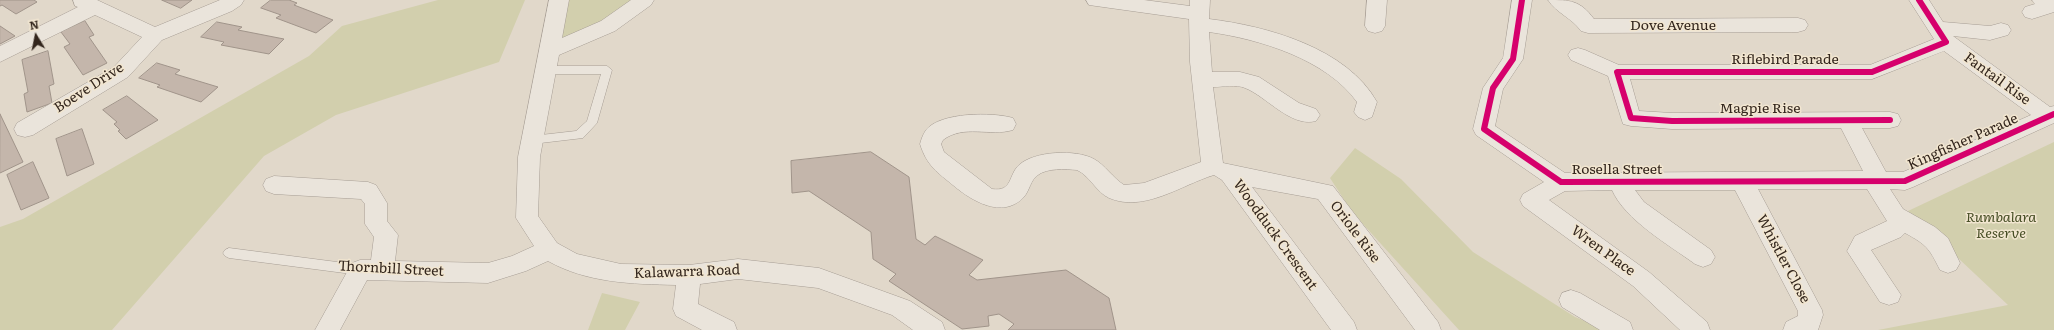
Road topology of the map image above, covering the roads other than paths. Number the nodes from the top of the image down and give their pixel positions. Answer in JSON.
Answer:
{"nodes":[{"id":1,"x":234,"y":0,"type":"edge"},
{"id":2,"x":559,"y":0,"type":"edge"},
{"id":3,"x":644,"y":0,"type":"edge"},
{"id":4,"x":1096,"y":0,"type":"edge"},
{"id":5,"x":1377,"y":0,"type":"edge"},
{"id":6,"x":1522,"y":0,"type":"edge"},
{"id":7,"x":1558,"y":0,"type":"edge"},
{"id":8,"x":1919,"y":0,"type":"edge"},
{"id":9,"x":87,"y":3,"type":"edge"},
{"id":10,"x":1199,"y":13,"type":"edge"},
{"id":11,"x":1375,"y":26,"type":"dead end"},
{"id":12,"x":1798,"y":26,"type":"dead end"},
{"id":13,"x":2001,"y":30,"type":"dead end"},
{"id":14,"x":155,"y":35,"type":"junction"},
{"id":15,"x":1941,"y":35,"type":"junction"},
{"id":16,"x":1578,"y":55,"type":"dead end"},
{"id":17,"x":0,"y":56,"type":"edge"},
{"id":18,"x":547,"y":60,"type":"junction"},
{"id":19,"x":1617,"y":72,"type":"junction"},
{"id":20,"x":1203,"y":80,"type":"junction"},
{"id":21,"x":1365,"y":112,"type":"dead end"},
{"id":22,"x":1309,"y":115,"type":"dead end"},
{"id":23,"x":2051,"y":115,"type":"edge"},
{"id":24,"x":1847,"y":120,"type":"junction"},
{"id":25,"x":1890,"y":120,"type":"dead end"},
{"id":26,"x":1005,"y":124,"type":"dead end"},
{"id":27,"x":25,"y":129,"type":"dead end"},
{"id":28,"x":532,"y":140,"type":"junction"},
{"id":29,"x":1222,"y":170,"type":"junction"},
{"id":30,"x":1879,"y":180,"type":"junction"},
{"id":31,"x":1742,"y":181,"type":"junction"},
{"id":32,"x":1561,"y":182,"type":"junction"},
{"id":33,"x":1620,"y":182,"type":"junction"},
{"id":34,"x":274,"y":185,"type":"dead end"},
{"id":35,"x":1902,"y":220,"type":"junction"},
{"id":36,"x":549,"y":250,"type":"junction"},
{"id":37,"x":230,"y":253,"type":"dead end"},
{"id":38,"x":1703,"y":258,"type":"dead end"},
{"id":39,"x":1948,"y":263,"type":"dead end"},
{"id":40,"x":371,"y":271,"type":"junction"},
{"id":41,"x":688,"y":274,"type":"junction"},
{"id":42,"x":1889,"y":295,"type":"dead end"},
{"id":43,"x":1571,"y":300,"type":"dead end"},
{"id":44,"x":327,"y":330,"type":"edge"},
{"id":45,"x":725,"y":330,"type":"edge"},
{"id":46,"x":933,"y":330,"type":"edge"},
{"id":47,"x":1345,"y":330,"type":"edge"},
{"id":48,"x":1429,"y":330,"type":"edge"},
{"id":49,"x":1621,"y":330,"type":"edge"},
{"id":50,"x":1698,"y":330,"type":"edge"},
{"id":51,"x":1795,"y":330,"type":"edge"}],
"edges":[{"from":1,"to":14,"type":"street","name":"Boeve Drive"},
{"from":2,"to":18,"type":"street","name":"Kalawarra Road"},
{"from":3,"to":18,"type":"street"},
{"from":4,"to":10,"type":"street"},
{"from":5,"to":11,"type":"street"},
{"from":6,"to":32,"type":"street","name":"Rosella Street"},
{"from":7,"to":12,"type":"street","name":"Dove Avenue"},
{"from":8,"to":15,"type":"street"},
{"from":9,"to":14,"type":"street"},
{"from":9,"to":17,"type":"street"},
{"from":10,"to":20,"type":"street","name":"Woodduck Crescent"},
{"from":10,"to":21,"type":"street"},
{"from":13,"to":15,"type":"street"},
{"from":14,"to":27,"type":"street","name":"Boeve Drive"},
{"from":15,"to":19,"type":"street","name":"Riflebird Parade"},
{"from":15,"to":23,"type":"street","name":"Fantail Rise"},
{"from":16,"to":19,"type":"street"},
{"from":18,"to":28,"type":"street","name":"Kalawarra Road"},
{"from":18,"to":28,"type":"lane"},
{"from":19,"to":24,"type":"street","name":"Magpie Rise"},
{"from":20,"to":22,"type":"street"},
{"from":20,"to":29,"type":"street","name":"Woodduck Crescent"},
{"from":23,"to":30,"type":"street","name":"Kingfisher Parade"},
{"from":24,"to":25,"type":"street","name":"Magpie Rise"},
{"from":24,"to":30,"type":"street"},
{"from":26,"to":29,"type":"street"},
{"from":28,"to":36,"type":"street","name":"Kalawarra Road"},
{"from":29,"to":47,"type":"street","name":"Woodduck Crescent"},
{"from":29,"to":48,"type":"street","name":"Oriole Rise"},
{"from":30,"to":31,"type":"street","name":"Rosella Street"},
{"from":30,"to":35,"type":"street"},
{"from":31,"to":33,"type":"street","name":"Rosella Street"},
{"from":31,"to":51,"type":"street","name":"Whistler Close"},
{"from":32,"to":33,"type":"street","name":"Rosella Street"},
{"from":32,"to":50,"type":"street","name":"Wren Place"},
{"from":33,"to":38,"type":"street"},
{"from":34,"to":40,"type":"street"},
{"from":35,"to":39,"type":"street"},
{"from":35,"to":42,"type":"street"},
{"from":36,"to":40,"type":"street","name":"Thornbill Street"},
{"from":36,"to":41,"type":"street","name":"Kalawarra Road"},
{"from":37,"to":40,"type":"lane","name":"Thornbill Street"},
{"from":40,"to":44,"type":"street"},
{"from":41,"to":45,"type":"street"},
{"from":41,"to":46,"type":"street","name":"Kalawarra Road"},
{"from":43,"to":49,"type":"street"}]}
